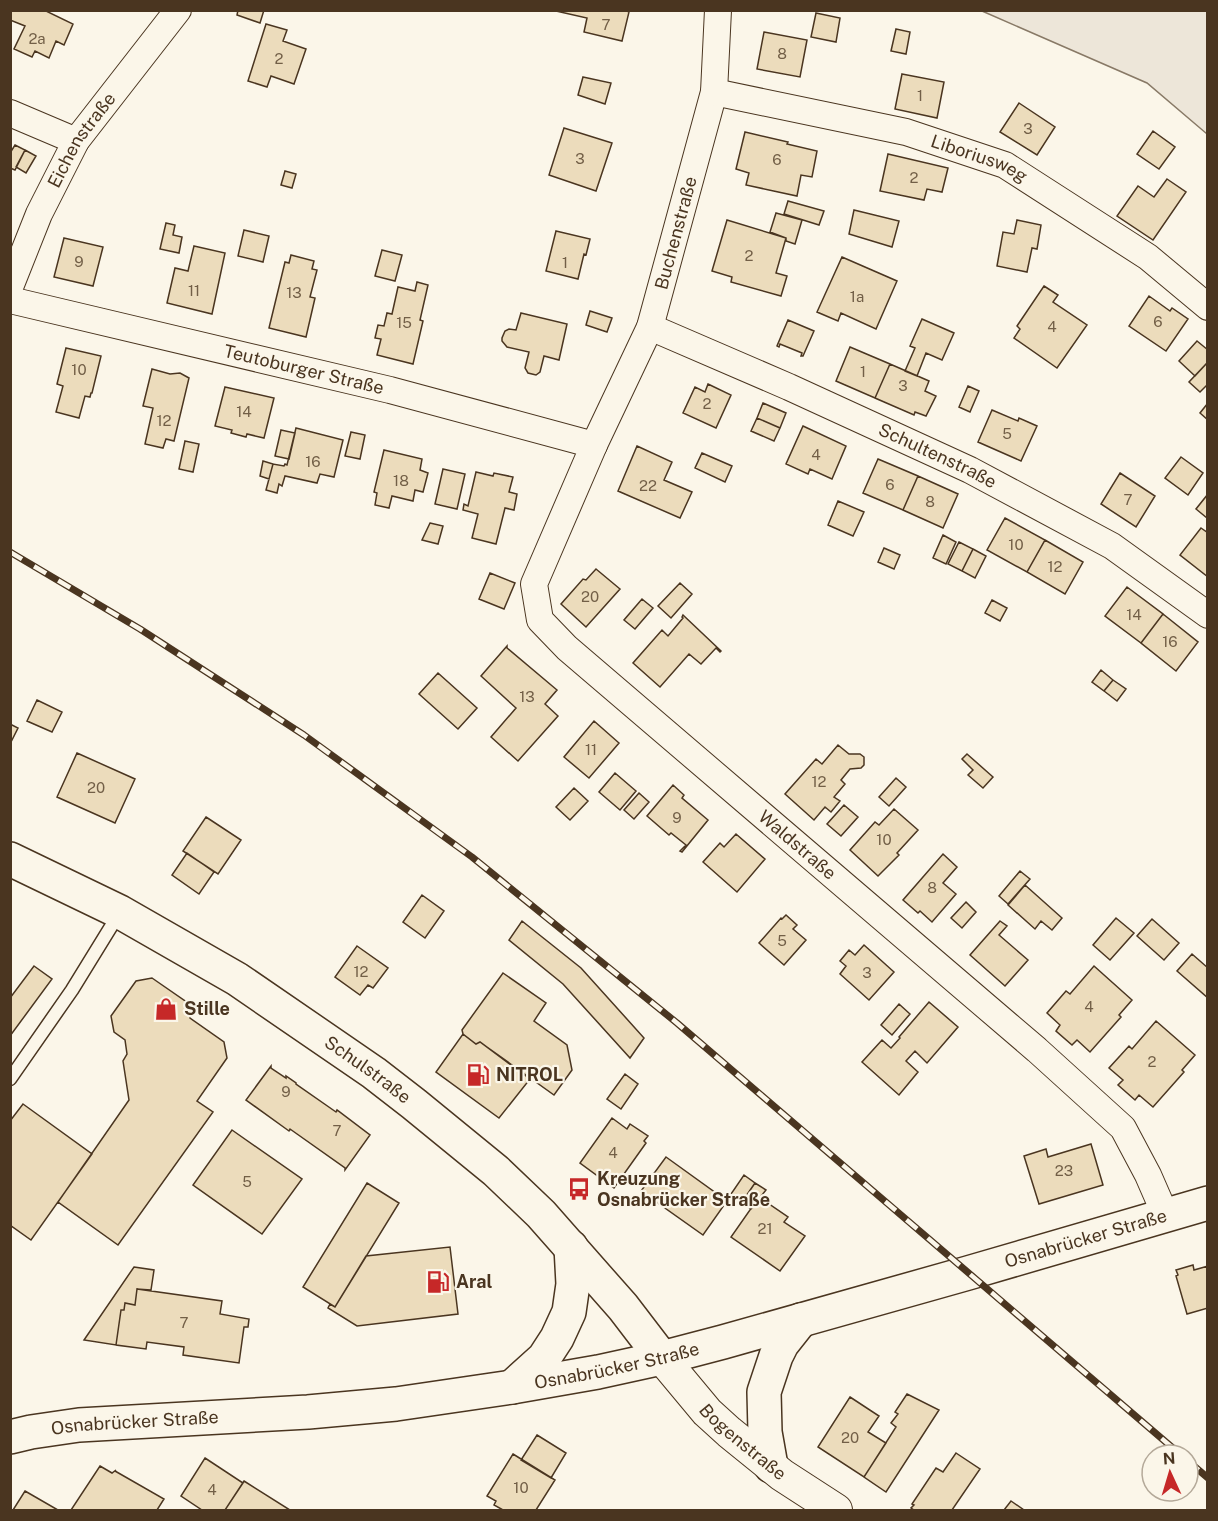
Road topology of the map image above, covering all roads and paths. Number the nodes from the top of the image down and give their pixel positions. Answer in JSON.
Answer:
{"nodes":[{"id":1,"x":178,"y":10,"type":"edge"},
{"id":2,"x":718,"y":10,"type":"edge"},
{"id":3,"x":714,"y":92,"type":"junction"},
{"id":4,"x":10,"y":113,"type":"edge"},
{"id":5,"x":76,"y":141,"type":"junction"},
{"id":6,"x":10,"y":287,"type":"edge"},
{"id":7,"x":10,"y":300,"type":"edge"},
{"id":8,"x":1208,"y":308,"type":"edge"},
{"id":9,"x":650,"y":327,"type":"junction"},
{"id":10,"x":594,"y":445,"type":"junction"},
{"id":11,"x":1208,"y":615,"type":"edge"},
{"id":12,"x":10,"y":859,"type":"edge"},
{"id":13,"x":120,"y":912,"type":"junction"},
{"id":14,"x":10,"y":1079,"type":"edge"},
{"id":15,"x":1208,"y":1203,"type":"edge"},
{"id":16,"x":1165,"y":1215,"type":"junction"},
{"id":17,"x":570,"y":1247,"type":"junction"},
{"id":18,"x":801,"y":1320,"type":"junction"},
{"id":19,"x":662,"y":1358,"type":"junction"},
{"id":20,"x":512,"y":1387,"type":"junction"},
{"id":21,"x":10,"y":1437,"type":"edge"},
{"id":22,"x":771,"y":1466,"type":"junction"},
{"id":23,"x":836,"y":1510,"type":"edge"}],
"edges":[{"from":1,"to":5,"type":"street","name":"Eichenstraße"},
{"from":2,"to":3,"type":"street","name":"Buchenstraße"},
{"from":3,"to":8,"type":"street","name":"Liboriusweg"},
{"from":3,"to":9,"type":"street","name":"Buchenstraße"},
{"from":4,"to":5,"type":"street"},
{"from":5,"to":6,"type":"street","name":"Eichenstraße"},
{"from":7,"to":10,"type":"street","name":"Teutoburger Straße"},
{"from":9,"to":10,"type":"street","name":"Buchenstraße"},
{"from":9,"to":11,"type":"street","name":"Schultenstraße"},
{"from":10,"to":16,"type":"street","name":"Waldstraße"},
{"from":12,"to":13,"type":"main road","name":"Schulstraße"},
{"from":13,"to":14,"type":"lane"},
{"from":13,"to":17,"type":"main road","name":"Schulstraße"},
{"from":15,"to":16,"type":"main road","name":"Osnabrücker Straße"},
{"from":16,"to":18,"type":"main road","name":"Osnabrücker Straße"},
{"from":17,"to":19,"type":"main road","name":"Schulstraße"},
{"from":17,"to":20,"type":"main road"},
{"from":18,"to":19,"type":"main road","name":"Osnabrücker Straße"},
{"from":18,"to":22,"type":"main road"},
{"from":19,"to":20,"type":"main road","name":"Osnabrücker Straße"},
{"from":19,"to":22,"type":"street","name":"Bogenstraße"},
{"from":20,"to":21,"type":"main road","name":"Osnabrücker Straße"},
{"from":22,"to":23,"type":"street","name":"Bogenstraße"}]}
